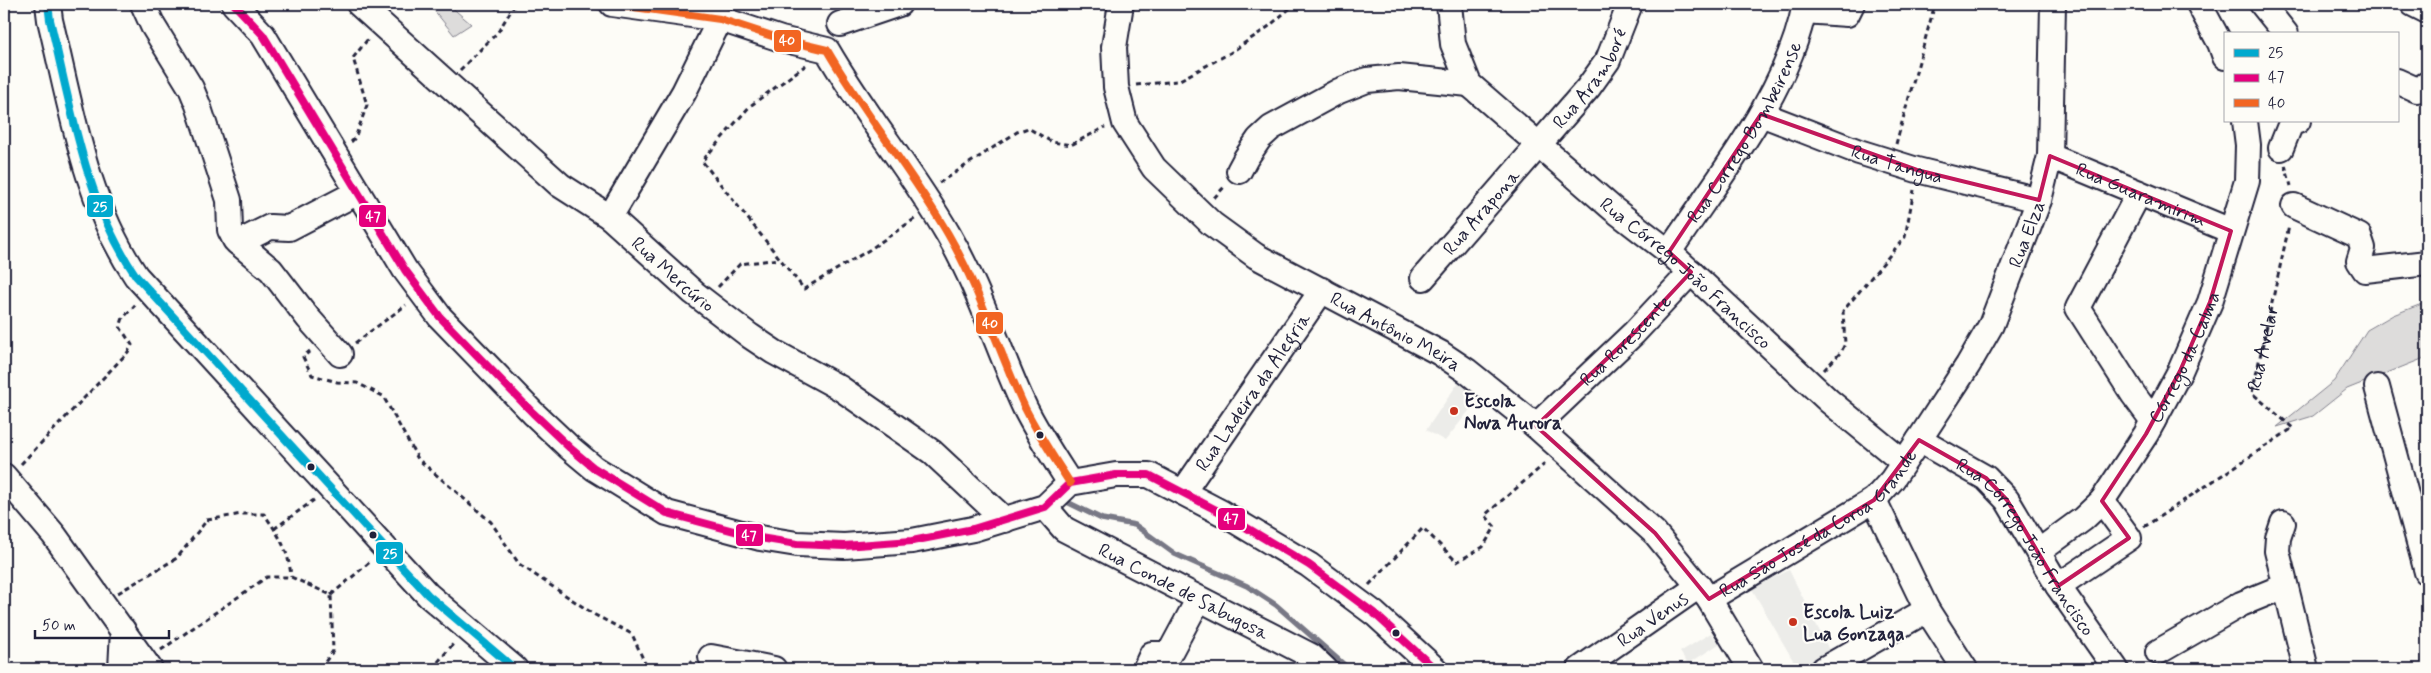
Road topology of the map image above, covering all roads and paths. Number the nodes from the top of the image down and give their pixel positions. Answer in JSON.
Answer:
{"nodes":[{"id":1,"x":48,"y":4,"type":"edge"},
{"id":2,"x":143,"y":4,"type":"edge"},
{"id":3,"x":234,"y":4,"type":"edge"},
{"id":4,"x":359,"y":4,"type":"edge"},
{"id":5,"x":514,"y":4,"type":"edge"},
{"id":6,"x":612,"y":4,"type":"edge"},
{"id":7,"x":899,"y":4,"type":"edge"},
{"id":8,"x":1121,"y":4,"type":"edge"},
{"id":9,"x":1296,"y":4,"type":"edge"},
{"id":10,"x":1449,"y":4,"type":"edge"},
{"id":11,"x":1630,"y":4,"type":"edge"},
{"id":12,"x":1852,"y":4,"type":"edge"},
{"id":13,"x":1935,"y":4,"type":"edge"},
{"id":14,"x":2053,"y":4,"type":"edge"},
{"id":15,"x":2199,"y":4,"type":"edge"},
{"id":16,"x":2262,"y":4,"type":"edge"},
{"id":17,"x":2413,"y":4,"type":"edge"},
{"id":18,"x":1804,"y":8,"type":"edge"},
{"id":19,"x":2427,"y":11,"type":"edge"},
{"id":20,"x":843,"y":14,"type":"edge"},
{"id":21,"x":731,"y":16,"type":"edge"},
{"id":22,"x":380,"y":23,"type":"junction"},
{"id":23,"x":2284,"y":32,"type":"edge"},
{"id":24,"x":827,"y":50,"type":"junction"},
{"id":25,"x":2224,"y":54,"type":"edge"},
{"id":26,"x":2398,"y":81,"type":"edge"},
{"id":27,"x":446,"y":83,"type":"junction"},
{"id":28,"x":1469,"y":84,"type":"junction"},
{"id":29,"x":2427,"y":84,"type":"edge"},
{"id":30,"x":1116,"y":87,"type":"junction"},
{"id":31,"x":1761,"y":114,"type":"junction"},
{"id":32,"x":1124,"y":117,"type":"junction"},
{"id":33,"x":2244,"y":122,"type":"edge"},
{"id":34,"x":2294,"y":122,"type":"edge"},
{"id":35,"x":1538,"y":145,"type":"junction"},
{"id":36,"x":2281,"y":148,"type":"joint"},
{"id":37,"x":2050,"y":156,"type":"junction"},
{"id":38,"x":338,"y":158,"type":"junction"},
{"id":39,"x":1891,"y":162,"type":"junction"},
{"id":40,"x":1917,"y":170,"type":"junction"},
{"id":41,"x":1240,"y":171,"type":"joint"},
{"id":42,"x":358,"y":192,"type":"junction"},
{"id":43,"x":2139,"y":193,"type":"junction"},
{"id":44,"x":2039,"y":200,"type":"junction"},
{"id":45,"x":927,"y":201,"type":"junction"},
{"id":46,"x":2294,"y":206,"type":"junction"},
{"id":47,"x":1200,"y":213,"type":"junction"},
{"id":48,"x":610,"y":217,"type":"junction"},
{"id":49,"x":2231,"y":231,"type":"junction"},
{"id":50,"x":238,"y":243,"type":"junction"},
{"id":51,"x":1669,"y":252,"type":"junction"},
{"id":52,"x":779,"y":259,"type":"junction"},
{"id":53,"x":2427,"y":263,"type":"edge"},
{"id":54,"x":1691,"y":272,"type":"junction"},
{"id":55,"x":1423,"y":278,"type":"dead end"},
{"id":56,"x":1322,"y":290,"type":"junction"},
{"id":57,"x":151,"y":292,"type":"junction"},
{"id":58,"x":422,"y":293,"type":"junction"},
{"id":59,"x":704,"y":300,"type":"junction"},
{"id":60,"x":332,"y":345,"type":"junction"},
{"id":61,"x":1811,"y":384,"type":"junction"},
{"id":62,"x":2377,"y":386,"type":"dead end"},
{"id":63,"x":2153,"y":421,"type":"junction"},
{"id":64,"x":1536,"y":426,"type":"junction"},
{"id":65,"x":1919,"y":440,"type":"junction"},
{"id":66,"x":1562,"y":448,"type":"junction"},
{"id":67,"x":1903,"y":462,"type":"junction"},
{"id":68,"x":5,"y":478,"type":"edge"},
{"id":69,"x":1070,"y":483,"type":"junction"},
{"id":70,"x":331,"y":488,"type":"junction"},
{"id":71,"x":1183,"y":492,"type":"junction"},
{"id":72,"x":1874,"y":500,"type":"junction"},
{"id":73,"x":2102,"y":501,"type":"junction"},
{"id":74,"x":1045,"y":507,"type":"junction"},
{"id":75,"x":1005,"y":520,"type":"junction"},
{"id":76,"x":2283,"y":523,"type":"dead end"},
{"id":77,"x":274,"y":529,"type":"junction"},
{"id":78,"x":2129,"y":538,"type":"junction"},
{"id":79,"x":385,"y":548,"type":"junction"},
{"id":80,"x":2038,"y":552,"type":"junction"},
{"id":81,"x":2427,"y":572,"type":"edge"},
{"id":82,"x":291,"y":577,"type":"junction"},
{"id":83,"x":2058,"y":586,"type":"junction"},
{"id":84,"x":2285,"y":586,"type":"junction"},
{"id":85,"x":1704,"y":592,"type":"junction"},
{"id":86,"x":331,"y":595,"type":"junction"},
{"id":87,"x":1198,"y":600,"type":"junction"},
{"id":88,"x":1356,"y":600,"type":"junction"},
{"id":89,"x":102,"y":602,"type":"junction"},
{"id":90,"x":1927,"y":610,"type":"junction"},
{"id":91,"x":466,"y":629,"type":"junction"},
{"id":92,"x":123,"y":630,"type":"junction"},
{"id":93,"x":2158,"y":652,"type":"dead end"},
{"id":94,"x":711,"y":657,"type":"dead end"},
{"id":95,"x":148,"y":666,"type":"edge"},
{"id":96,"x":121,"y":669,"type":"edge"},
{"id":97,"x":320,"y":669,"type":"edge"},
{"id":98,"x":432,"y":669,"type":"edge"},
{"id":99,"x":515,"y":669,"type":"edge"},
{"id":100,"x":660,"y":669,"type":"edge"},
{"id":101,"x":774,"y":669,"type":"edge"},
{"id":102,"x":1145,"y":669,"type":"edge"},
{"id":103,"x":1325,"y":669,"type":"edge"},
{"id":104,"x":1435,"y":669,"type":"edge"},
{"id":105,"x":1580,"y":669,"type":"edge"},
{"id":106,"x":1751,"y":669,"type":"edge"},
{"id":107,"x":1824,"y":669,"type":"edge"},
{"id":108,"x":1965,"y":669,"type":"edge"},
{"id":109,"x":2116,"y":669,"type":"edge"},
{"id":110,"x":2306,"y":669,"type":"edge"}],
"edges":[{"from":1,"to":57,"type":"street"},
{"from":2,"to":50,"type":"street"},
{"from":3,"to":38,"type":"street"},
{"from":4,"to":22,"type":"street","name":"Rua Mercúrio"},
{"from":5,"to":27,"type":"path"},
{"from":6,"to":21,"type":"street"},
{"from":7,"to":20,"type":"street"},
{"from":8,"to":30,"type":"street","name":"Rua Antônio Meira"},
{"from":9,"to":30,"type":"path"},
{"from":10,"to":28,"type":"street","name":"Rua Córrego João Francisco"},
{"from":11,"to":35,"type":"street","name":"Rua Aramboré"},
{"from":12,"to":18,"type":"street"},
{"from":13,"to":39,"type":"path"},
{"from":14,"to":37,"type":"street","name":"Rua Elza"},
{"from":15,"to":25,"type":"street"},
{"from":16,"to":23,"type":"street"},
{"from":17,"to":19,"type":"street"},
{"from":18,"to":31,"type":"street","name":"Rua Corrego Bombeirense"},
{"from":20,"to":24,"type":"street"},
{"from":21,"to":24,"type":"street"},
{"from":21,"to":48,"type":"street"},
{"from":22,"to":27,"type":"street","name":"Rua Mercúrio"},
{"from":22,"to":38,"type":"path"},
{"from":24,"to":45,"type":"street"},
{"from":24,"to":52,"type":"path"},
{"from":26,"to":29,"type":"street"},
{"from":27,"to":48,"type":"street","name":"Rua Mercúrio"},
{"from":28,"to":35,"type":"street","name":"Rua Córrego João Francisco"},
{"from":28,"to":41,"type":"street"},
{"from":30,"to":32,"type":"street","name":"Rua Antônio Meira"},
{"from":31,"to":39,"type":"street","name":"Rua Tangua"},
{"from":31,"to":51,"type":"street","name":"Rua Corrego Bombeirense"},
{"from":32,"to":45,"type":"path"},
{"from":32,"to":47,"type":"street","name":"Rua Antônio Meira"},
{"from":33,"to":49,"type":"street","name":"Córrego da Calma"},
{"from":34,"to":36,"type":"street"},
{"from":35,"to":51,"type":"street","name":"Rua Córrego João Francisco"},
{"from":35,"to":55,"type":"street","name":"Rua Arapona"},
{"from":36,"to":46,"type":"path","name":"Rua Avelar"},
{"from":37,"to":43,"type":"street","name":"Rua Guaramirim"},
{"from":37,"to":44,"type":"street","name":"Rua Elza"},
{"from":38,"to":42,"type":"street"},
{"from":39,"to":40,"type":"street","name":"Rua Tangua"},
{"from":40,"to":44,"type":"street","name":"Rua Tangua"},
{"from":40,"to":61,"type":"path"},
{"from":41,"to":47,"type":"path"},
{"from":42,"to":50,"type":"street"},
{"from":42,"to":58,"type":"street"},
{"from":43,"to":49,"type":"street","name":"Rua Guaramirim"},
{"from":43,"to":63,"type":"street"},
{"from":44,"to":65,"type":"street","name":"Rua Elza"},
{"from":45,"to":52,"type":"path"},
{"from":45,"to":69,"type":"street"},
{"from":46,"to":53,"type":"street"},
{"from":46,"to":78,"type":"path","name":"Rua Avelar"},
{"from":47,"to":56,"type":"street","name":"Rua Antônio Meira"},
{"from":48,"to":59,"type":"street","name":"Rua Mercúrio"},
{"from":49,"to":63,"type":"street","name":"Córrego da Calma"},
{"from":50,"to":60,"type":"street"},
{"from":51,"to":54,"type":"street","name":"Rua Córrego João Francisco"},
{"from":52,"to":59,"type":"path"},
{"from":54,"to":61,"type":"street","name":"Rua Córrego João Francisco"},
{"from":54,"to":64,"type":"street","name":"Rua Rorescente"},
{"from":56,"to":64,"type":"street","name":"Rua Antônio Meira"},
{"from":56,"to":71,"type":"street","name":"Rua Ladeira da Alegria"},
{"from":57,"to":68,"type":"path"},
{"from":57,"to":70,"type":"street"},
{"from":58,"to":60,"type":"path"},
{"from":58,"to":75,"type":"street"},
{"from":59,"to":75,"type":"street","name":"Rua Mercúrio"},
{"from":60,"to":100,"type":"path"},
{"from":61,"to":67,"type":"street","name":"Rua Córrego João Francisco"},
{"from":62,"to":81,"type":"street"},
{"from":63,"to":73,"type":"street","name":"Córrego da Calma"},
{"from":64,"to":66,"type":"street","name":"Rua Antônio Meira"},
{"from":65,"to":67,"type":"street","name":"Rua São José da Coroa Grande"},
{"from":65,"to":80,"type":"street","name":"Rua Córrego João Francisco"},
{"from":66,"to":85,"type":"street","name":"Rua Antônio Meira"},
{"from":66,"to":88,"type":"path"},
{"from":67,"to":72,"type":"street","name":"Rua São José da Coroa Grande"},
{"from":68,"to":89,"type":"street"},
{"from":69,"to":71,"type":"street"},
{"from":69,"to":74,"type":"street"},
{"from":70,"to":77,"type":"path"},
{"from":70,"to":79,"type":"street"},
{"from":71,"to":88,"type":"street"},
{"from":72,"to":85,"type":"street","name":"Rua São José da Coroa Grande"},
{"from":72,"to":90,"type":"street"},
{"from":73,"to":78,"type":"street"},
{"from":73,"to":80,"type":"street","name":"Córrego da Calma"},
{"from":74,"to":75,"type":"street"},
{"from":74,"to":87,"type":"street","name":"Rua Conde de Sabugosa"},
{"from":76,"to":84,"type":"street"},
{"from":77,"to":82,"type":"path"},
{"from":77,"to":89,"type":"path"},
{"from":78,"to":83,"type":"street"},
{"from":79,"to":86,"type":"path"},
{"from":79,"to":91,"type":"street"},
{"from":80,"to":83,"type":"street","name":"Rua Córrego João Francisco"},
{"from":82,"to":86,"type":"path"},
{"from":82,"to":95,"type":"path"},
{"from":83,"to":109,"type":"street","name":"Rua Córrego João Francisco"},
{"from":84,"to":93,"type":"street"},
{"from":84,"to":110,"type":"street"},
{"from":85,"to":105,"type":"street","name":"Rua Venus"},
{"from":85,"to":106,"type":"street","name":"Rua Antônio Meira"},
{"from":86,"to":97,"type":"path"},
{"from":87,"to":102,"type":"street"},
{"from":87,"to":103,"type":"street","name":"Rua Conde de Sabugosa"},
{"from":88,"to":104,"type":"street"},
{"from":89,"to":92,"type":"street"},
{"from":90,"to":107,"type":"street"},
{"from":90,"to":108,"type":"street"},
{"from":91,"to":98,"type":"path"},
{"from":91,"to":99,"type":"street"},
{"from":92,"to":95,"type":"street"},
{"from":92,"to":96,"type":"street"},
{"from":94,"to":101,"type":"street"}]}
